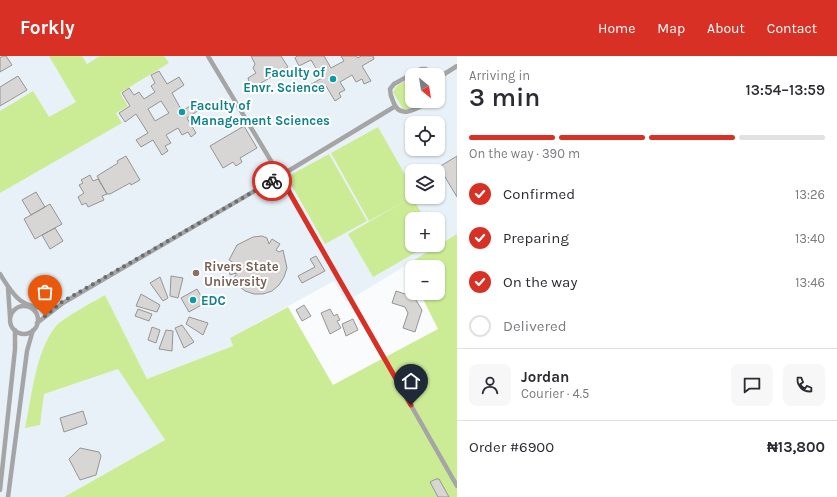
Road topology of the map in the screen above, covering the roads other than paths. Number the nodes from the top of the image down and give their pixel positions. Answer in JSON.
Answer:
{"nodes":[{"id":1,"x":208,"y":56,"type":"edge"},
{"id":2,"x":457,"y":66,"type":"edge"},
{"id":3,"x":445,"y":74,"type":"edge"},
{"id":4,"x":405,"y":78,"type":"edge"},
{"id":5,"x":394,"y":107,"type":"junction"},
{"id":6,"x":415,"y":108,"type":"edge"},
{"id":7,"x":280,"y":176,"type":"junction"},
{"id":8,"x":0,"y":274,"type":"edge"},
{"id":9,"x":8,"y":287,"type":"junction"},
{"id":10,"x":28,"y":307,"type":"junction"},
{"id":11,"x":52,"y":309,"type":"junction"},
{"id":12,"x":10,"y":319,"type":"junction"},
{"id":13,"x":38,"y":323,"type":"junction"},
{"id":14,"x":15,"y":330,"type":"junction"},
{"id":15,"x":33,"y":330,"type":"junction"},
{"id":16,"x":457,"y":486,"type":"edge"},
{"id":17,"x":0,"y":490,"type":"edge"},
{"id":18,"x":8,"y":497,"type":"edge"}],
"edges":[{"from":1,"to":7,"type":"street"},
{"from":2,"to":3,"type":"street"},
{"from":4,"to":5,"type":"street"},
{"from":5,"to":6,"type":"street"},
{"from":5,"to":7,"type":"street"},
{"from":7,"to":11,"type":"street"},
{"from":7,"to":16,"type":"street"},
{"from":8,"to":9,"type":"street"},
{"from":9,"to":10,"type":"street"},
{"from":9,"to":12,"type":"street"},
{"from":10,"to":11,"type":"street"},
{"from":10,"to":12,"type":"street"},
{"from":10,"to":13,"type":"street"},
{"from":11,"to":13,"type":"street"},
{"from":12,"to":14,"type":"street"},
{"from":13,"to":15,"type":"street"},
{"from":14,"to":15,"type":"street"},
{"from":14,"to":17,"type":"street"},
{"from":15,"to":18,"type":"street"}]}
